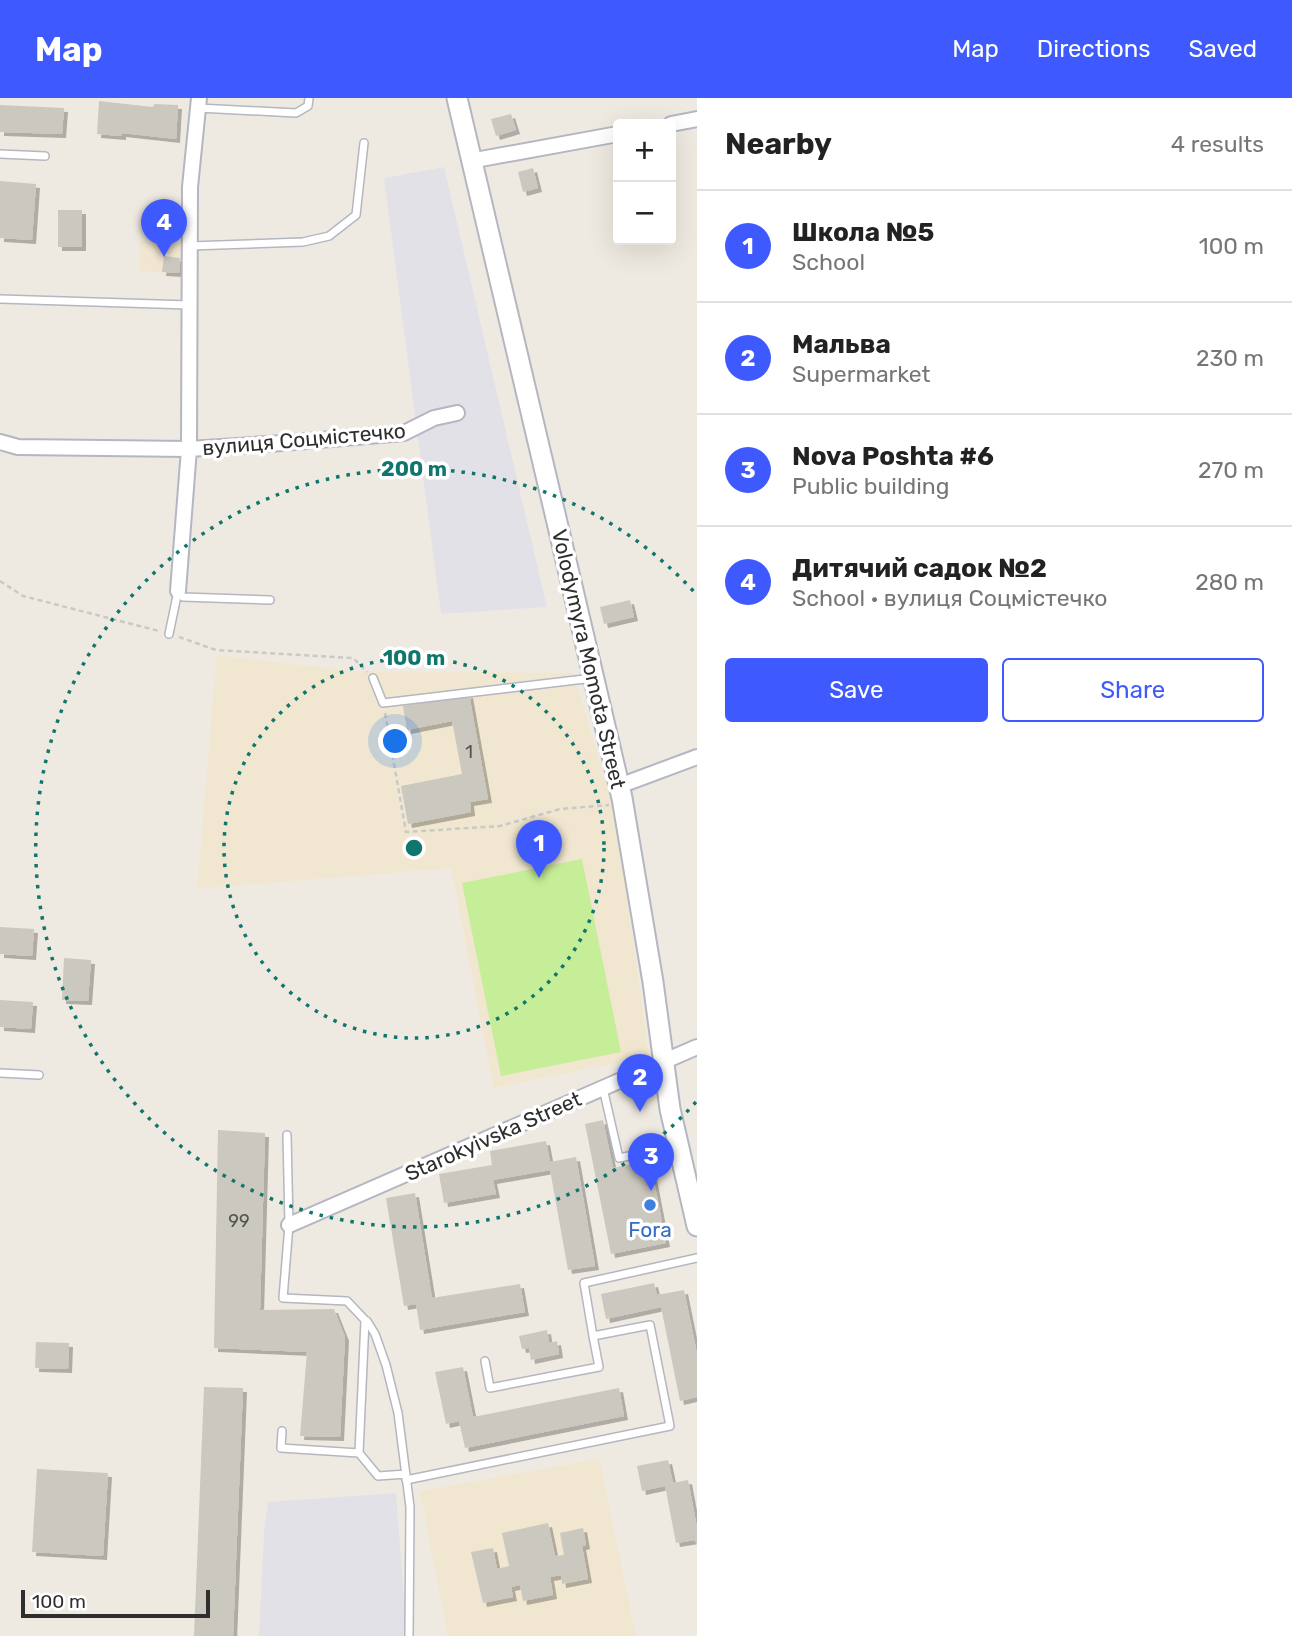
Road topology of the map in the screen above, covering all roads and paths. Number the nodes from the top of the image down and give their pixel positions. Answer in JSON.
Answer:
{"nodes":[{"id":1,"x":309,"y":98,"type":"edge"},
{"id":2,"x":457,"y":98,"type":"edge"},
{"id":3,"x":198,"y":103,"type":"edge"},
{"id":4,"x":697,"y":120,"type":"edge"},
{"id":5,"x":676,"y":123,"type":"edge"},
{"id":6,"x":613,"y":135,"type":"edge"},
{"id":7,"x":364,"y":143,"type":"dead end"},
{"id":8,"x":0,"y":154,"type":"edge"},
{"id":9,"x":45,"y":156,"type":"dead end"},
{"id":10,"x":470,"y":161,"type":"junction"},
{"id":11,"x":190,"y":246,"type":"junction"},
{"id":12,"x":0,"y":299,"type":"edge"},
{"id":13,"x":189,"y":305,"type":"junction"},
{"id":14,"x":457,"y":413,"type":"dead end"},
{"id":15,"x":0,"y":442,"type":"edge"},
{"id":16,"x":189,"y":449,"type":"junction"},
{"id":17,"x":0,"y":581,"type":"edge"},
{"id":18,"x":178,"y":591,"type":"junction"},
{"id":19,"x":270,"y":600,"type":"dead end"},
{"id":20,"x":169,"y":634,"type":"junction"},
{"id":21,"x":373,"y":678,"type":"joint"},
{"id":22,"x":593,"y":678,"type":"junction"},
{"id":23,"x":383,"y":703,"type":"junction"},
{"id":24,"x":697,"y":757,"type":"edge"},
{"id":25,"x":621,"y":795,"type":"junction"},
{"id":26,"x":697,"y":1047,"type":"edge"},
{"id":27,"x":664,"y":1061,"type":"junction"},
{"id":28,"x":0,"y":1073,"type":"edge"},
{"id":29,"x":39,"y":1075,"type":"dead end"},
{"id":30,"x":603,"y":1088,"type":"junction"},
{"id":31,"x":287,"y":1135,"type":"dead end"},
{"id":32,"x":639,"y":1154,"type":"dead end"},
{"id":33,"x":289,"y":1225,"type":"junction"},
{"id":34,"x":697,"y":1226,"type":"edge"},
{"id":35,"x":697,"y":1258,"type":"edge"},
{"id":36,"x":365,"y":1320,"type":"junction"},
{"id":37,"x":593,"y":1336,"type":"junction"},
{"id":38,"x":485,"y":1362,"type":"dead end"},
{"id":39,"x":282,"y":1431,"type":"dead end"},
{"id":40,"x":359,"y":1453,"type":"junction"},
{"id":41,"x":406,"y":1477,"type":"junction"},
{"id":42,"x":410,"y":1636,"type":"edge"}],
"edges":[{"from":1,"to":3,"type":"lane"},
{"from":2,"to":10,"type":"street","name":"Volodymyra Momota Street"},
{"from":3,"to":11,"type":"street","name":"вулиця Соцмістечко"},
{"from":4,"to":5,"type":"street"},
{"from":6,"to":10,"type":"street"},
{"from":7,"to":11,"type":"lane"},
{"from":8,"to":9,"type":"lane"},
{"from":10,"to":22,"type":"street","name":"Volodymyra Momota Street"},
{"from":11,"to":13,"type":"street","name":"вулиця Соцмістечко"},
{"from":12,"to":13,"type":"lane"},
{"from":13,"to":16,"type":"street","name":"вулиця Соцмістечко"},
{"from":14,"to":16,"type":"street","name":"вулиця Соцмістечко"},
{"from":15,"to":16,"type":"street","name":"вулиця Соцмістечко"},
{"from":16,"to":18,"type":"street","name":"вулиця Соцмістечко"},
{"from":17,"to":20,"type":"path"},
{"from":18,"to":19,"type":"lane"},
{"from":18,"to":20,"type":"lane"},
{"from":20,"to":21,"type":"path"},
{"from":21,"to":23,"type":"lane"},
{"from":22,"to":23,"type":"lane"},
{"from":22,"to":25,"type":"street","name":"Volodymyra Momota Street"},
{"from":23,"to":25,"type":"path"},
{"from":24,"to":25,"type":"street"},
{"from":25,"to":27,"type":"street","name":"Volodymyra Momota Street"},
{"from":26,"to":27,"type":"street","name":"Starokyivska Street"},
{"from":27,"to":30,"type":"street","name":"Starokyivska Street"},
{"from":27,"to":34,"type":"street","name":"Volodymyra Momota Street"},
{"from":28,"to":29,"type":"lane"},
{"from":30,"to":32,"type":"lane"},
{"from":30,"to":33,"type":"street","name":"Starokyivska Street"},
{"from":31,"to":33,"type":"lane"},
{"from":33,"to":36,"type":"lane"},
{"from":35,"to":37,"type":"lane"},
{"from":36,"to":40,"type":"lane"},
{"from":36,"to":41,"type":"lane"},
{"from":37,"to":38,"type":"lane"},
{"from":37,"to":41,"type":"lane"},
{"from":39,"to":40,"type":"lane"},
{"from":40,"to":41,"type":"lane"},
{"from":41,"to":42,"type":"lane"}]}
